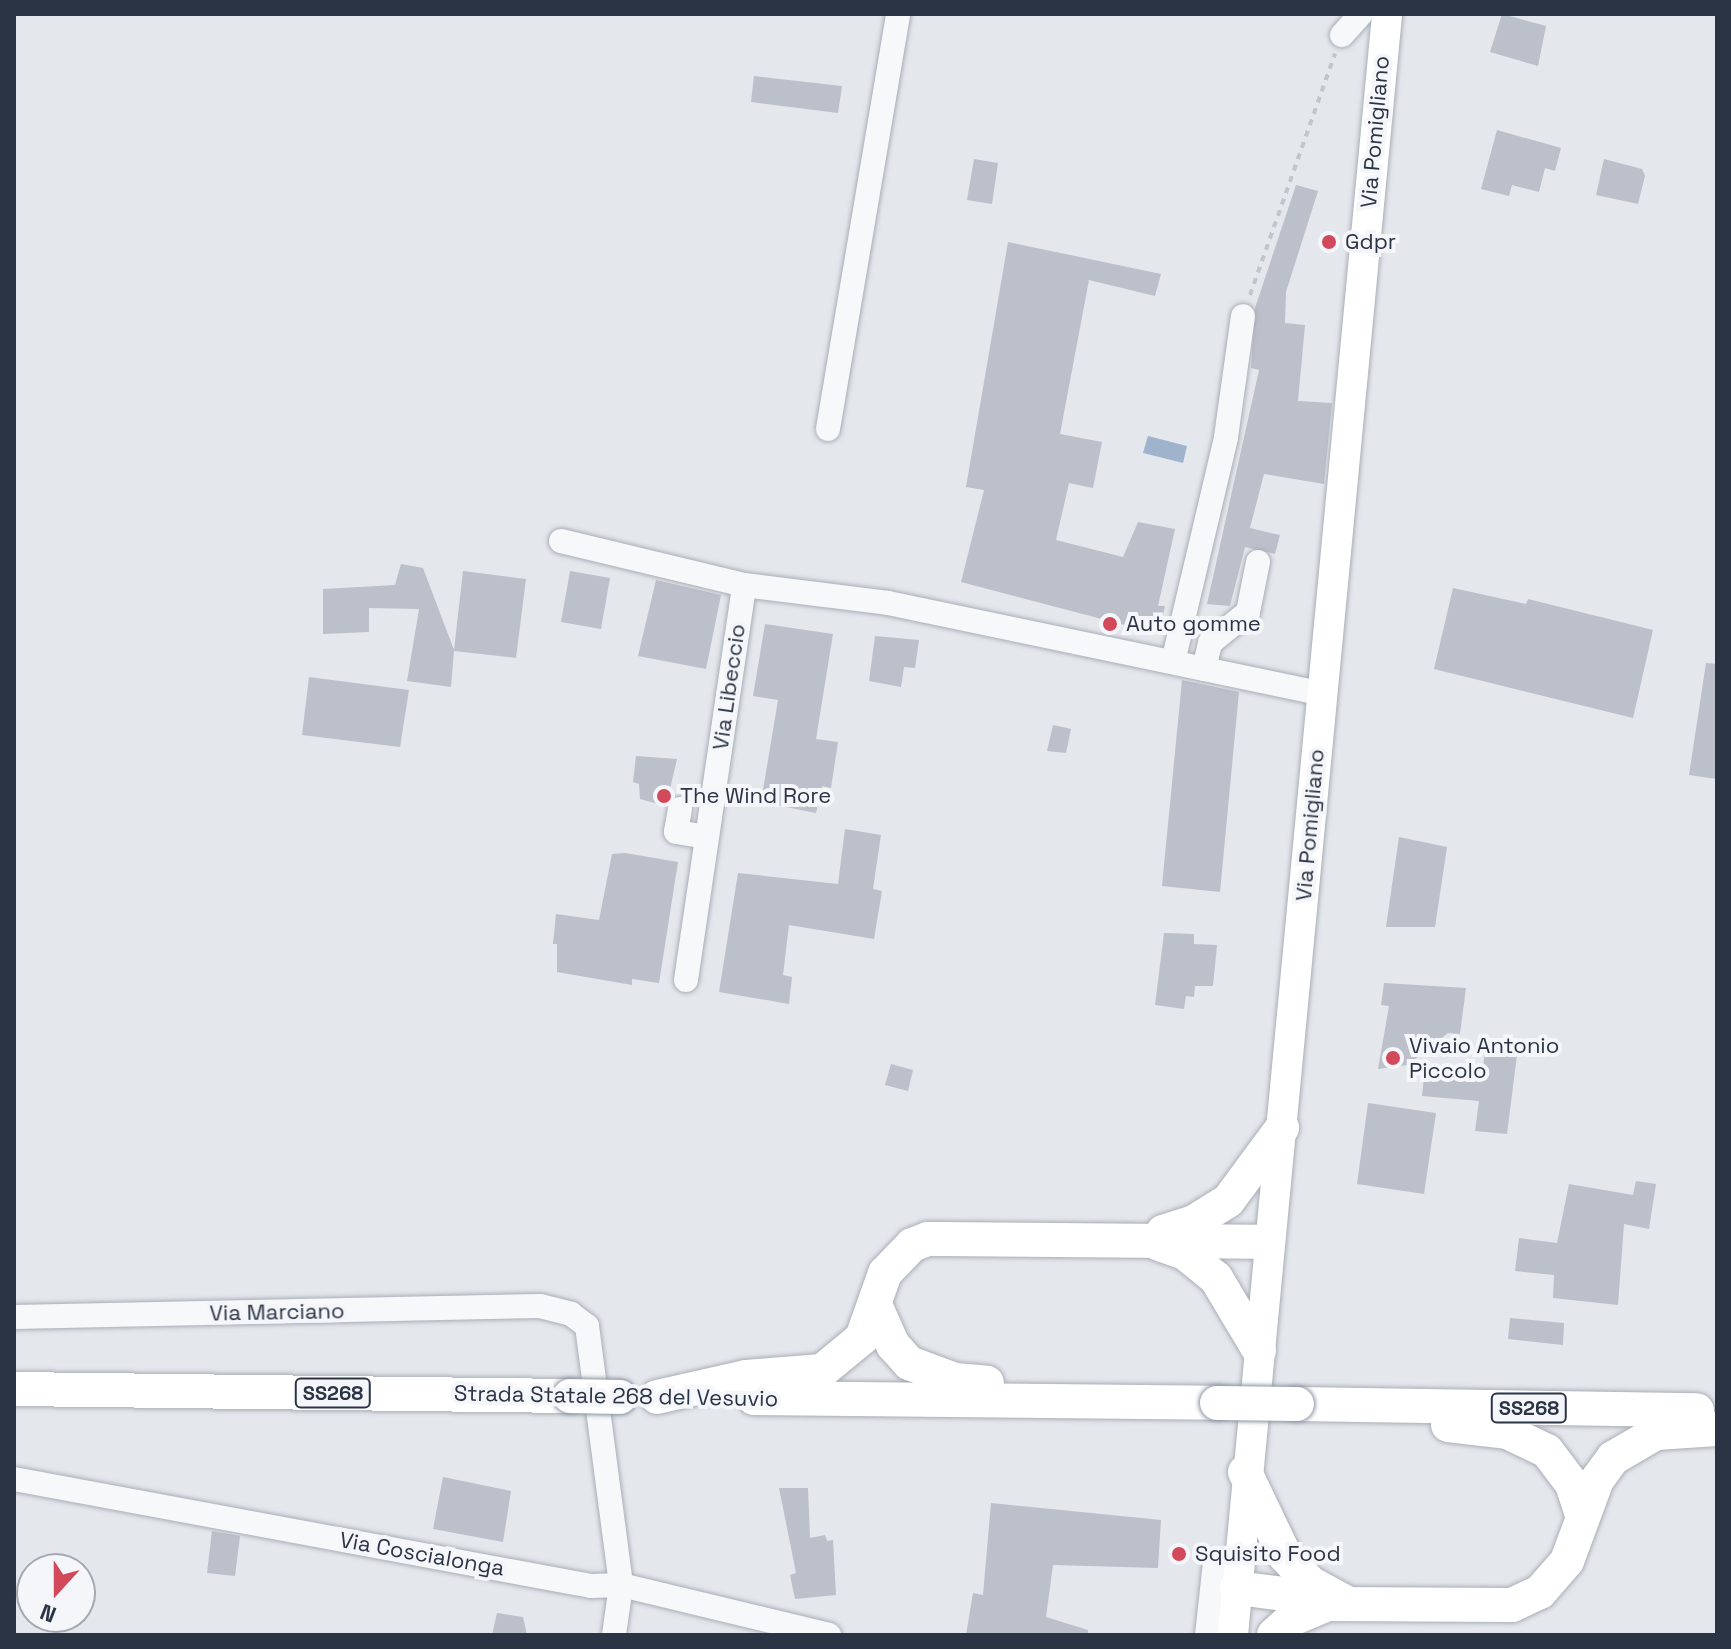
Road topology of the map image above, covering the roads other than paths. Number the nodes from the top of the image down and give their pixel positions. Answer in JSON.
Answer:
{"nodes":[{"id":1,"x":898,"y":14,"type":"edge"},
{"id":2,"x":1361,"y":14,"type":"edge"},
{"id":3,"x":1387,"y":14,"type":"edge"},
{"id":4,"x":1342,"y":35,"type":"road end"},
{"id":5,"x":1243,"y":316,"type":"road end"},
{"id":6,"x":828,"y":429,"type":"dead end"},
{"id":7,"x":561,"y":541,"type":"dead end"},
{"id":8,"x":1258,"y":562,"type":"dead end"},
{"id":9,"x":744,"y":585,"type":"junction"},
{"id":10,"x":1173,"y":662,"type":"junction"},
{"id":11,"x":1204,"y":669,"type":"junction"},
{"id":12,"x":1322,"y":694,"type":"junction"},
{"id":13,"x":680,"y":809,"type":"dead end"},
{"id":14,"x":707,"y":837,"type":"junction"},
{"id":15,"x":686,"y":980,"type":"dead end"},
{"id":16,"x":1282,"y":1128,"type":"junction"},
{"id":17,"x":1144,"y":1238,"type":"junction"},
{"id":18,"x":1268,"y":1242,"type":"junction"},
{"id":19,"x":876,"y":1307,"type":"junction"},
{"id":20,"x":14,"y":1317,"type":"edge"},
{"id":21,"x":1259,"y":1350,"type":"junction"},
{"id":22,"x":14,"y":1389,"type":"edge"},
{"id":23,"x":657,"y":1397,"type":"junction"},
{"id":24,"x":1122,"y":1402,"type":"junction"},
{"id":25,"x":1341,"y":1405,"type":"junction"},
{"id":26,"x":1717,"y":1410,"type":"edge"},
{"id":27,"x":1717,"y":1429,"type":"edge"},
{"id":28,"x":1245,"y":1472,"type":"junction"},
{"id":29,"x":14,"y":1479,"type":"edge"},
{"id":30,"x":1582,"y":1514,"type":"junction"},
{"id":31,"x":1238,"y":1577,"type":"junction"},
{"id":32,"x":621,"y":1585,"type":"junction"},
{"id":33,"x":1347,"y":1603,"type":"junction"},
{"id":34,"x":614,"y":1635,"type":"edge"},
{"id":35,"x":829,"y":1635,"type":"edge"},
{"id":36,"x":1207,"y":1635,"type":"edge"},
{"id":37,"x":1233,"y":1635,"type":"edge"},
{"id":38,"x":1274,"y":1635,"type":"edge"}],
"edges":[{"from":1,"to":6,"type":"street"},
{"from":2,"to":4,"type":"street"},
{"from":3,"to":12,"type":"main road","name":"Via Pomigliano"},
{"from":5,"to":10,"type":"street"},
{"from":7,"to":9,"type":"street"},
{"from":8,"to":11,"type":"street"},
{"from":9,"to":10,"type":"street"},
{"from":9,"to":14,"type":"street","name":"Via Libeccio"},
{"from":10,"to":11,"type":"street"},
{"from":11,"to":12,"type":"street"},
{"from":12,"to":16,"type":"main road","name":"Via Pomigliano"},
{"from":13,"to":14,"type":"street"},
{"from":14,"to":15,"type":"street","name":"Via Libeccio"},
{"from":16,"to":17,"type":"highway"},
{"from":16,"to":18,"type":"main road","name":"Via Pomigliano"},
{"from":17,"to":18,"type":"highway","number":"SS268"},
{"from":17,"to":19,"type":"highway","number":"SS268"},
{"from":17,"to":21,"type":"highway"},
{"from":18,"to":21,"type":"main road","name":"Via Pomigliano"},
{"from":19,"to":23,"type":"highway","number":"SS268"},
{"from":19,"to":24,"type":"highway"},
{"from":20,"to":32,"type":"street","name":"Via Marciano"},
{"from":21,"to":28,"type":"main road","name":"Via Pomigliano"},
{"from":22,"to":23,"type":"highway","name":"Strada Statale 268 del Vesuvio","number":"SS268","bridge":true},
{"from":23,"to":24,"type":"highway","name":"Strada Statale 268 del Vesuvio","number":"SS268"},
{"from":24,"to":25,"type":"highway","name":"Strada Statale 268 del Vesuvio","number":"SS268","bridge":true},
{"from":25,"to":26,"type":"highway","number":"SS268"},
{"from":25,"to":30,"type":"highway","number":"SS268"},
{"from":27,"to":30,"type":"highway"},
{"from":28,"to":31,"type":"main road","name":"Via Pomigliano"},
{"from":28,"to":33,"type":"highway"},
{"from":29,"to":32,"type":"street","name":"Via Coscialonga"},
{"from":30,"to":33,"type":"highway"},
{"from":31,"to":33,"type":"highway"},
{"from":31,"to":36,"type":"street"},
{"from":31,"to":37,"type":"main road","name":"Via Pomigliano"},
{"from":32,"to":34,"type":"street"},
{"from":32,"to":35,"type":"street","name":"Via Coscialonga"},
{"from":33,"to":38,"type":"highway"}]}
